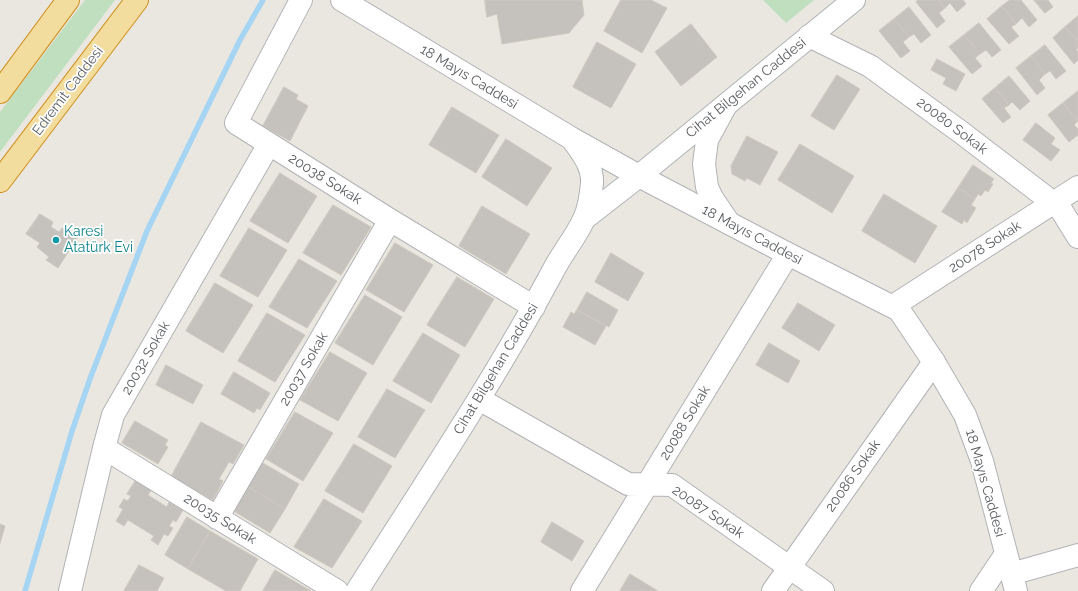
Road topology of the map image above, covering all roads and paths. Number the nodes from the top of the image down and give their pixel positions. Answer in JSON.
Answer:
{"nodes":[{"id":1,"x":68,"y":0,"type":"edge"},
{"id":2,"x":137,"y":0,"type":"edge"},
{"id":3,"x":301,"y":0,"type":"edge"},
{"id":4,"x":342,"y":0,"type":"edge"},
{"id":5,"x":854,"y":0,"type":"edge"},
{"id":6,"x":809,"y":36,"type":"junction"},
{"id":7,"x":0,"y":92,"type":"edge"},
{"id":8,"x":726,"y":104,"type":"junction"},
{"id":9,"x":571,"y":138,"type":"junction"},
{"id":10,"x":270,"y":144,"type":"junction"},
{"id":11,"x":639,"y":176,"type":"junction"},
{"id":12,"x":0,"y":181,"type":"edge"},
{"id":13,"x":1078,"y":187,"type":"edge"},
{"id":14,"x":1054,"y":203,"type":"junction"},
{"id":15,"x":585,"y":218,"type":"junction"},
{"id":16,"x":390,"y":220,"type":"junction"},
{"id":17,"x":729,"y":223,"type":"junction"},
{"id":18,"x":1078,"y":237,"type":"edge"},
{"id":19,"x":788,"y":254,"type":"junction"},
{"id":20,"x":893,"y":306,"type":"junction"},
{"id":21,"x":534,"y":307,"type":"junction"},
{"id":22,"x":934,"y":362,"type":"junction"},
{"id":23,"x":479,"y":398,"type":"junction"},
{"id":24,"x":104,"y":448,"type":"junction"},
{"id":25,"x":648,"y":485,"type":"junction"},
{"id":26,"x":217,"y":518,"type":"junction"},
{"id":27,"x":1078,"y":554,"type":"edge"},
{"id":28,"x":789,"y":568,"type":"junction"},
{"id":29,"x":1011,"y":573,"type":"edge"},
{"id":30,"x":74,"y":589,"type":"edge"},
{"id":31,"x":337,"y":591,"type":"edge"},
{"id":32,"x":357,"y":591,"type":"edge"},
{"id":33,"x":582,"y":591,"type":"edge"},
{"id":34,"x":773,"y":591,"type":"edge"},
{"id":35,"x":823,"y":591,"type":"edge"},
{"id":36,"x":981,"y":591,"type":"edge"}],
"edges":[{"from":1,"to":7,"type":"highway"},
{"from":2,"to":12,"type":"highway","name":"Edremit Caddesi"},
{"from":3,"to":10,"type":"street","name":"20038 Sokak"},
{"from":4,"to":9,"type":"street","name":"18 Mayıs Caddesi"},
{"from":5,"to":6,"type":"street","name":"Cihat Bilgehan Caddesi"},
{"from":6,"to":8,"type":"street","name":"Cihat Bilgehan Caddesi"},
{"from":6,"to":14,"type":"street","name":"20080 Sokak"},
{"from":8,"to":11,"type":"street","name":"Cihat Bilgehan Caddesi"},
{"from":8,"to":17,"type":"street"},
{"from":9,"to":11,"type":"street","name":"18 Mayıs Caddesi"},
{"from":9,"to":15,"type":"street","name":"Cihat Bilgehan Caddesi"},
{"from":10,"to":16,"type":"street","name":"20038 Sokak"},
{"from":10,"to":24,"type":"street","name":"20032 Sokak"},
{"from":11,"to":15,"type":"street","name":"Cihat Bilgehan Caddesi"},
{"from":11,"to":17,"type":"street","name":"18 Mayıs Caddesi"},
{"from":13,"to":14,"type":"street","name":"20078 Sokak"},
{"from":14,"to":18,"type":"street","name":"20080 Sokak"},
{"from":14,"to":20,"type":"street","name":"20078 Sokak"},
{"from":15,"to":21,"type":"street","name":"Cihat Bilgehan Caddesi"},
{"from":16,"to":21,"type":"street","name":"20038 Sokak"},
{"from":16,"to":26,"type":"street","name":"20037 Sokak"},
{"from":17,"to":19,"type":"street","name":"18 Mayıs Caddesi"},
{"from":19,"to":20,"type":"street","name":"18 Mayıs Caddesi"},
{"from":19,"to":25,"type":"street","name":"20088 Sokak"},
{"from":20,"to":22,"type":"street","name":"18 Mayıs Caddesi"},
{"from":21,"to":23,"type":"street","name":"Cihat Bilgehan Caddesi"},
{"from":22,"to":28,"type":"street","name":"20086 Sokak"},
{"from":22,"to":29,"type":"street","name":"18 Mayıs Caddesi"},
{"from":23,"to":25,"type":"street","name":"20087 Sokak"},
{"from":23,"to":32,"type":"street","name":"Cihat Bilgehan Caddesi"},
{"from":24,"to":26,"type":"street","name":"20035 Sokak"},
{"from":24,"to":30,"type":"street","name":"20032 Sokak"},
{"from":25,"to":28,"type":"street","name":"20087 Sokak"},
{"from":25,"to":33,"type":"street","name":"20088 Sokak"},
{"from":26,"to":31,"type":"street","name":"20035 Sokak"},
{"from":27,"to":29,"type":"street"},
{"from":28,"to":34,"type":"street","name":"20086 Sokak"},
{"from":28,"to":35,"type":"street","name":"20087 Sokak"},
{"from":29,"to":36,"type":"street"}]}
